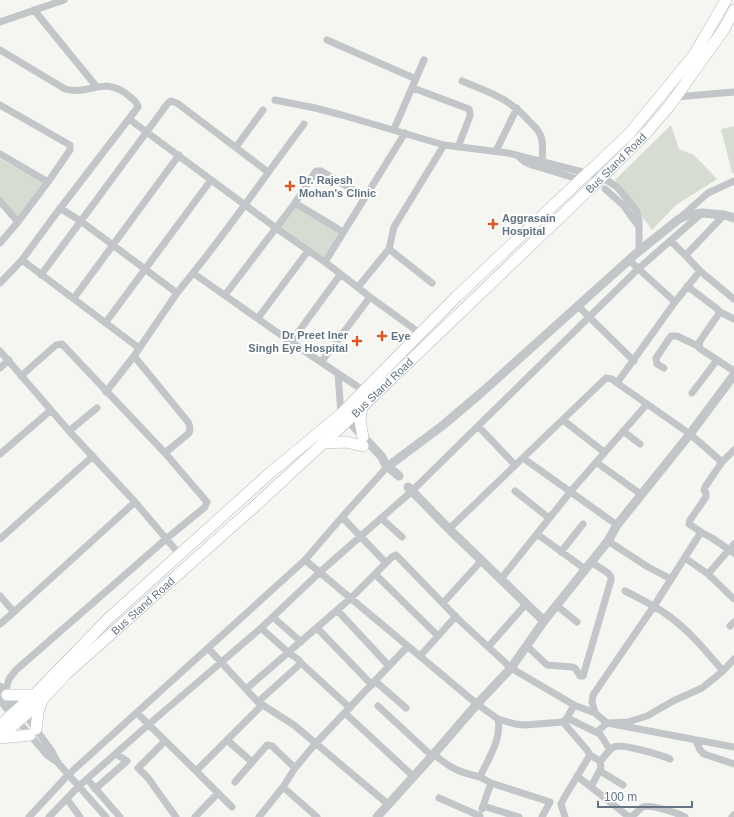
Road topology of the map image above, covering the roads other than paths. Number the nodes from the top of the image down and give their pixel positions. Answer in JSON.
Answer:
{"nodes":[{"id":1,"x":64,"y":0,"type":"edge"},
{"id":2,"x":726,"y":0,"type":"edge"},
{"id":3,"x":34,"y":10,"type":"junction"},
{"id":4,"x":734,"y":10,"type":"edge"},
{"id":5,"x":0,"y":22,"type":"edge"},
{"id":6,"x":327,"y":40,"type":"dead end"},
{"id":7,"x":0,"y":50,"type":"edge"},
{"id":8,"x":424,"y":60,"type":"dead end"},
{"id":9,"x":416,"y":79,"type":"junction"},
{"id":10,"x":462,"y":81,"type":"dead end"},
{"id":11,"x":96,"y":86,"type":"junction"},
{"id":12,"x":413,"y":88,"type":"junction"},
{"id":13,"x":734,"y":92,"type":"edge"},
{"id":14,"x":675,"y":98,"type":"junction"},
{"id":15,"x":275,"y":100,"type":"dead end"},
{"id":16,"x":0,"y":105,"type":"edge"},
{"id":17,"x":517,"y":108,"type":"junction"},
{"id":18,"x":264,"y":110,"type":"dead end"},
{"id":19,"x":129,"y":119,"type":"junction"},
{"id":20,"x":304,"y":124,"type":"dead end"},
{"id":21,"x":394,"y":129,"type":"junction"},
{"id":22,"x":147,"y":132,"type":"junction"},
{"id":23,"x":405,"y":133,"type":"junction"},
{"id":24,"x":444,"y":145,"type":"junction"},
{"id":25,"x":236,"y":147,"type":"junction"},
{"id":26,"x":458,"y":147,"type":"junction"},
{"id":27,"x":496,"y":151,"type":"junction"},
{"id":28,"x":0,"y":154,"type":"edge"},
{"id":29,"x":179,"y":155,"type":"junction"},
{"id":30,"x":518,"y":156,"type":"junction"},
{"id":31,"x":542,"y":162,"type":"junction"},
{"id":32,"x":268,"y":172,"type":"junction"},
{"id":33,"x":583,"y":177,"type":"junction"},
{"id":34,"x":602,"y":177,"type":"junction"},
{"id":35,"x":211,"y":180,"type":"junction"},
{"id":36,"x":734,"y":181,"type":"edge"},
{"id":37,"x":48,"y":182,"type":"junction"},
{"id":38,"x":605,"y":189,"type":"dead end"},
{"id":39,"x":365,"y":197,"type":"junction"},
{"id":40,"x":0,"y":201,"type":"edge"},
{"id":41,"x":295,"y":203,"type":"junction"},
{"id":42,"x":246,"y":205,"type":"junction"},
{"id":43,"x":60,"y":208,"type":"junction"},
{"id":44,"x":702,"y":213,"type":"junction"},
{"id":45,"x":724,"y":215,"type":"junction"},
{"id":46,"x":734,"y":218,"type":"edge"},
{"id":47,"x":679,"y":219,"type":"junction"},
{"id":48,"x":18,"y":222,"type":"junction"},
{"id":49,"x":82,"y":222,"type":"junction"},
{"id":50,"x":639,"y":227,"type":"junction"},
{"id":51,"x":276,"y":228,"type":"junction"},
{"id":52,"x":343,"y":232,"type":"junction"},
{"id":53,"x":670,"y":241,"type":"junction"},
{"id":54,"x":0,"y":244,"type":"edge"},
{"id":55,"x":113,"y":245,"type":"junction"},
{"id":56,"x":389,"y":249,"type":"junction"},
{"id":57,"x":308,"y":251,"type":"junction"},
{"id":58,"x":639,"y":251,"type":"junction"},
{"id":59,"x":687,"y":257,"type":"junction"},
{"id":60,"x":22,"y":260,"type":"junction"},
{"id":61,"x":630,"y":261,"type":"junction"},
{"id":62,"x":324,"y":262,"type":"junction"},
{"id":63,"x":146,"y":269,"type":"junction"},
{"id":64,"x":638,"y":269,"type":"junction"},
{"id":65,"x":700,"y":271,"type":"junction"},
{"id":66,"x":193,"y":273,"type":"junction"},
{"id":67,"x":41,"y":275,"type":"junction"},
{"id":68,"x":340,"y":276,"type":"junction"},
{"id":69,"x":0,"y":283,"type":"edge"},
{"id":70,"x":432,"y":283,"type":"dead end"},
{"id":71,"x":687,"y":286,"type":"junction"},
{"id":72,"x":358,"y":288,"type":"junction"},
{"id":73,"x":178,"y":292,"type":"junction"},
{"id":74,"x":225,"y":295,"type":"junction"},
{"id":75,"x":370,"y":297,"type":"junction"},
{"id":76,"x":74,"y":298,"type":"junction"},
{"id":77,"x":734,"y":299,"type":"edge"},
{"id":78,"x":675,"y":302,"type":"junction"},
{"id":79,"x":578,"y":306,"type":"junction"},
{"id":80,"x":720,"y":312,"type":"junction"},
{"id":81,"x":591,"y":317,"type":"junction"},
{"id":82,"x":258,"y":318,"type":"junction"},
{"id":83,"x":734,"y":319,"type":"edge"},
{"id":84,"x":106,"y":322,"type":"junction"},
{"id":85,"x":421,"y":334,"type":"junction"},
{"id":86,"x":291,"y":342,"type":"junction"},
{"id":87,"x":698,"y":346,"type":"junction"},
{"id":88,"x":139,"y":348,"type":"junction"},
{"id":89,"x":0,"y":351,"type":"edge"},
{"id":90,"x":134,"y":356,"type":"junction"},
{"id":91,"x":9,"y":360,"type":"junction"},
{"id":92,"x":717,"y":360,"type":"junction"},
{"id":93,"x":322,"y":361,"type":"junction"},
{"id":94,"x":634,"y":361,"type":"junction"},
{"id":95,"x":0,"y":368,"type":"edge"},
{"id":96,"x":664,"y":368,"type":"dead end"},
{"id":97,"x":734,"y":371,"type":"edge"},
{"id":98,"x":734,"y":374,"type":"edge"},
{"id":99,"x":341,"y":375,"type":"junction"},
{"id":100,"x":21,"y":376,"type":"junction"},
{"id":101,"x":618,"y":383,"type":"junction"},
{"id":102,"x":364,"y":391,"type":"junction"},
{"id":103,"x":106,"y":392,"type":"junction"},
{"id":104,"x":692,"y":393,"type":"dead end"},
{"id":105,"x":647,"y":404,"type":"junction"},
{"id":106,"x":362,"y":407,"type":"junction"},
{"id":107,"x":97,"y":408,"type":"dead end"},
{"id":108,"x":51,"y":410,"type":"junction"},
{"id":109,"x":344,"y":417,"type":"junction"},
{"id":110,"x":563,"y":420,"type":"junction"},
{"id":111,"x":478,"y":426,"type":"junction"},
{"id":112,"x":69,"y":431,"type":"junction"},
{"id":113,"x":623,"y":431,"type":"junction"},
{"id":114,"x":690,"y":434,"type":"junction"},
{"id":115,"x":363,"y":441,"type":"junction"},
{"id":116,"x":324,"y":443,"type":"junction"},
{"id":117,"x":640,"y":444,"type":"dead end"},
{"id":118,"x":734,"y":450,"type":"edge"},
{"id":119,"x":604,"y":452,"type":"junction"},
{"id":120,"x":165,"y":453,"type":"junction"},
{"id":121,"x":0,"y":454,"type":"edge"},
{"id":122,"x":93,"y":456,"type":"junction"},
{"id":123,"x":523,"y":458,"type":"junction"},
{"id":124,"x":596,"y":462,"type":"junction"},
{"id":125,"x":722,"y":462,"type":"junction"},
{"id":126,"x":515,"y":465,"type":"junction"},
{"id":127,"x":386,"y":466,"type":"junction"},
{"id":128,"x":398,"y":476,"type":"dead end"},
{"id":129,"x":410,"y":489,"type":"junction"},
{"id":130,"x":515,"y":490,"type":"dead end"},
{"id":131,"x":571,"y":491,"type":"junction"},
{"id":132,"x":642,"y":495,"type":"junction"},
{"id":133,"x":135,"y":502,"type":"junction"},
{"id":134,"x":342,"y":516,"type":"junction"},
{"id":135,"x":381,"y":518,"type":"junction"},
{"id":136,"x":550,"y":518,"type":"junction"},
{"id":137,"x":583,"y":524,"type":"dead end"},
{"id":138,"x":617,"y":525,"type":"junction"},
{"id":139,"x":449,"y":529,"type":"junction"},
{"id":140,"x":701,"y":532,"type":"junction"},
{"id":141,"x":537,"y":534,"type":"junction"},
{"id":142,"x":361,"y":535,"type":"junction"},
{"id":143,"x":402,"y":537,"type":"dead end"},
{"id":144,"x":0,"y":539,"type":"edge"},
{"id":145,"x":166,"y":539,"type":"junction"},
{"id":146,"x":608,"y":541,"type":"junction"},
{"id":147,"x":732,"y":549,"type":"edge"},
{"id":148,"x":561,"y":552,"type":"junction"},
{"id":149,"x":180,"y":555,"type":"junction"},
{"id":150,"x":685,"y":558,"type":"junction"},
{"id":151,"x":305,"y":560,"type":"junction"},
{"id":152,"x":482,"y":560,"type":"junction"},
{"id":153,"x":386,"y":563,"type":"junction"},
{"id":154,"x":588,"y":565,"type":"junction"},
{"id":155,"x":320,"y":572,"type":"junction"},
{"id":156,"x":375,"y":574,"type":"junction"},
{"id":157,"x":708,"y":574,"type":"junction"},
{"id":158,"x":501,"y":579,"type":"junction"},
{"id":159,"x":671,"y":579,"type":"junction"},
{"id":160,"x":625,"y":592,"type":"dead end"},
{"id":161,"x":0,"y":596,"type":"edge"},
{"id":162,"x":351,"y":598,"type":"junction"},
{"id":163,"x":734,"y":599,"type":"edge"},
{"id":164,"x":444,"y":603,"type":"junction"},
{"id":165,"x":526,"y":604,"type":"junction"},
{"id":166,"x":556,"y":605,"type":"junction"},
{"id":167,"x":654,"y":606,"type":"junction"},
{"id":168,"x":337,"y":610,"type":"junction"},
{"id":169,"x":14,"y":612,"type":"junction"},
{"id":170,"x":456,"y":616,"type":"junction"},
{"id":171,"x":273,"y":617,"type":"junction"},
{"id":172,"x":544,"y":621,"type":"junction"},
{"id":173,"x":577,"y":622,"type":"dead end"},
{"id":174,"x":0,"y":624,"type":"edge"},
{"id":175,"x":261,"y":628,"type":"junction"},
{"id":176,"x":317,"y":628,"type":"junction"},
{"id":177,"x":438,"y":636,"type":"junction"},
{"id":178,"x":301,"y":642,"type":"junction"},
{"id":179,"x":408,"y":646,"type":"junction"},
{"id":180,"x":527,"y":646,"type":"junction"},
{"id":181,"x":488,"y":647,"type":"junction"},
{"id":182,"x":208,"y":648,"type":"junction"},
{"id":183,"x":289,"y":653,"type":"junction"},
{"id":184,"x":420,"y":656,"type":"junction"},
{"id":185,"x":734,"y":659,"type":"edge"},
{"id":186,"x":221,"y":661,"type":"junction"},
{"id":187,"x":300,"y":662,"type":"junction"},
{"id":188,"x":389,"y":666,"type":"junction"},
{"id":189,"x":511,"y":668,"type":"junction"},
{"id":190,"x":723,"y":671,"type":"junction"},
{"id":191,"x":373,"y":683,"type":"junction"},
{"id":192,"x":246,"y":689,"type":"junction"},
{"id":193,"x":3,"y":693,"type":"edge"},
{"id":194,"x":37,"y":698,"type":"junction"},
{"id":195,"x":260,"y":703,"type":"junction"},
{"id":196,"x":477,"y":704,"type":"junction"},
{"id":197,"x":574,"y":705,"type":"junction"},
{"id":198,"x":378,"y":706,"type":"dead end"},
{"id":199,"x":406,"y":708,"type":"dead end"},
{"id":200,"x":347,"y":711,"type":"junction"},
{"id":201,"x":137,"y":713,"type":"junction"},
{"id":202,"x":595,"y":713,"type":"junction"},
{"id":203,"x":19,"y":714,"type":"junction"},
{"id":204,"x":498,"y":719,"type":"junction"},
{"id":205,"x":565,"y":720,"type":"junction"},
{"id":206,"x":607,"y":723,"type":"junction"},
{"id":207,"x":0,"y":725,"type":"edge"},
{"id":208,"x":148,"y":725,"type":"junction"},
{"id":209,"x":33,"y":732,"type":"junction"},
{"id":210,"x":597,"y":732,"type":"junction"},
{"id":211,"x":0,"y":738,"type":"edge"},
{"id":212,"x":227,"y":740,"type":"junction"},
{"id":213,"x":165,"y":741,"type":"junction"},
{"id":214,"x":696,"y":741,"type":"junction"},
{"id":215,"x":316,"y":743,"type":"junction"},
{"id":216,"x":734,"y":747,"type":"edge"},
{"id":217,"x":610,"y":750,"type":"junction"},
{"id":218,"x":116,"y":754,"type":"junction"},
{"id":219,"x":433,"y":755,"type":"junction"},
{"id":220,"x":590,"y":755,"type":"junction"},
{"id":221,"x":670,"y":759,"type":"dead end"},
{"id":222,"x":600,"y":761,"type":"junction"},
{"id":223,"x":252,"y":762,"type":"junction"},
{"id":224,"x":734,"y":764,"type":"edge"},
{"id":225,"x":295,"y":768,"type":"junction"},
{"id":226,"x":196,"y":771,"type":"junction"},
{"id":227,"x":600,"y":771,"type":"junction"},
{"id":228,"x":69,"y":774,"type":"junction"},
{"id":229,"x":577,"y":776,"type":"junction"},
{"id":230,"x":414,"y":777,"type":"junction"},
{"id":231,"x":480,"y":777,"type":"junction"},
{"id":232,"x":87,"y":779,"type":"junction"},
{"id":233,"x":235,"y":782,"type":"dead end"},
{"id":234,"x":491,"y":783,"type":"junction"},
{"id":235,"x":623,"y":785,"type":"dead end"},
{"id":236,"x":79,"y":786,"type":"junction"},
{"id":237,"x":283,"y":786,"type":"junction"},
{"id":238,"x":591,"y":787,"type":"junction"},
{"id":239,"x":95,"y":789,"type":"junction"},
{"id":240,"x":218,"y":794,"type":"junction"},
{"id":241,"x":67,"y":798,"type":"junction"},
{"id":242,"x":439,"y":798,"type":"dead end"},
{"id":243,"x":550,"y":802,"type":"junction"},
{"id":244,"x":562,"y":804,"type":"junction"},
{"id":245,"x":389,"y":805,"type":"junction"},
{"id":246,"x":483,"y":806,"type":"junction"},
{"id":247,"x":232,"y":807,"type":"dead end"},
{"id":248,"x":51,"y":816,"type":"edge"},
{"id":249,"x":479,"y":816,"type":"edge"},
{"id":250,"x":29,"y":817,"type":"edge"},
{"id":251,"x":80,"y":817,"type":"edge"},
{"id":252,"x":106,"y":817,"type":"edge"},
{"id":253,"x":120,"y":817,"type":"edge"},
{"id":254,"x":176,"y":817,"type":"edge"},
{"id":255,"x":195,"y":817,"type":"edge"},
{"id":256,"x":259,"y":817,"type":"edge"},
{"id":257,"x":317,"y":817,"type":"edge"},
{"id":258,"x":377,"y":817,"type":"edge"},
{"id":259,"x":519,"y":817,"type":"edge"},
{"id":260,"x":542,"y":817,"type":"edge"},
{"id":261,"x":565,"y":817,"type":"edge"},
{"id":262,"x":630,"y":817,"type":"edge"},
{"id":263,"x":684,"y":817,"type":"edge"}],
"edges":[{"from":1,"to":3,"type":"street"},
{"from":2,"to":33,"type":"main road","name":"Bus Stand Road"},
{"from":3,"to":5,"type":"street"},
{"from":3,"to":11,"type":"street"},
{"from":4,"to":14,"type":"main road","name":"Bus Stand Road"},
{"from":6,"to":9,"type":"street"},
{"from":7,"to":11,"type":"street"},
{"from":8,"to":9,"type":"street"},
{"from":9,"to":12,"type":"street"},
{"from":10,"to":17,"type":"street"},
{"from":11,"to":19,"type":"street"},
{"from":12,"to":21,"type":"street"},
{"from":12,"to":26,"type":"street"},
{"from":13,"to":14,"type":"street"},
{"from":14,"to":34,"type":"main road","name":"Bus Stand Road"},
{"from":15,"to":21,"type":"street"},
{"from":16,"to":37,"type":"street"},
{"from":17,"to":27,"type":"street"},
{"from":17,"to":31,"type":"street"},
{"from":18,"to":25,"type":"street"},
{"from":19,"to":22,"type":"street"},
{"from":19,"to":43,"type":"street"},
{"from":20,"to":32,"type":"street"},
{"from":21,"to":23,"type":"street"},
{"from":22,"to":25,"type":"street"},
{"from":22,"to":29,"type":"street"},
{"from":22,"to":49,"type":"street"},
{"from":23,"to":24,"type":"street"},
{"from":23,"to":39,"type":"street"},
{"from":24,"to":26,"type":"street"},
{"from":24,"to":56,"type":"street"},
{"from":25,"to":32,"type":"street"},
{"from":26,"to":27,"type":"street"},
{"from":27,"to":30,"type":"street"},
{"from":28,"to":37,"type":"street"},
{"from":29,"to":35,"type":"street"},
{"from":29,"to":55,"type":"street"},
{"from":30,"to":31,"type":"street"},
{"from":30,"to":33,"type":"street"},
{"from":31,"to":33,"type":"street"},
{"from":32,"to":42,"type":"street"},
{"from":33,"to":34,"type":"street"},
{"from":33,"to":85,"type":"main road","name":"Bus Stand Road"},
{"from":34,"to":50,"type":"street"},
{"from":34,"to":106,"type":"main road","name":"Bus Stand Road"},
{"from":35,"to":42,"type":"street"},
{"from":35,"to":63,"type":"street"},
{"from":36,"to":47,"type":"street"},
{"from":37,"to":48,"type":"street"},
{"from":38,"to":50,"type":"street"},
{"from":39,"to":41,"type":"street"},
{"from":39,"to":52,"type":"street"},
{"from":40,"to":48,"type":"street"},
{"from":41,"to":51,"type":"street"},
{"from":41,"to":52,"type":"street"},
{"from":42,"to":51,"type":"street"},
{"from":42,"to":66,"type":"street"},
{"from":43,"to":49,"type":"street"},
{"from":43,"to":60,"type":"street"},
{"from":44,"to":45,"type":"street"},
{"from":44,"to":47,"type":"street"},
{"from":44,"to":53,"type":"street"},
{"from":45,"to":46,"type":"street"},
{"from":45,"to":59,"type":"street"},
{"from":47,"to":58,"type":"street"},
{"from":48,"to":54,"type":"street"},
{"from":49,"to":55,"type":"street"},
{"from":49,"to":67,"type":"street"},
{"from":50,"to":58,"type":"street"},
{"from":51,"to":57,"type":"street"},
{"from":51,"to":74,"type":"street"},
{"from":52,"to":62,"type":"street"},
{"from":53,"to":59,"type":"street"},
{"from":53,"to":64,"type":"street"},
{"from":55,"to":63,"type":"street"},
{"from":55,"to":76,"type":"street"},
{"from":56,"to":70,"type":"street"},
{"from":56,"to":72,"type":"street"},
{"from":57,"to":62,"type":"street"},
{"from":57,"to":82,"type":"street"},
{"from":58,"to":61,"type":"street"},
{"from":59,"to":65,"type":"street"},
{"from":60,"to":67,"type":"street"},
{"from":60,"to":69,"type":"street"},
{"from":61,"to":64,"type":"street"},
{"from":61,"to":79,"type":"street"},
{"from":62,"to":68,"type":"street"},
{"from":63,"to":73,"type":"street"},
{"from":63,"to":84,"type":"street"},
{"from":64,"to":78,"type":"street"},
{"from":64,"to":81,"type":"street"},
{"from":65,"to":71,"type":"street"},
{"from":65,"to":77,"type":"street"},
{"from":66,"to":73,"type":"street"},
{"from":66,"to":74,"type":"street"},
{"from":67,"to":76,"type":"street"},
{"from":68,"to":72,"type":"street"},
{"from":68,"to":86,"type":"street"},
{"from":71,"to":78,"type":"street"},
{"from":71,"to":80,"type":"street"},
{"from":72,"to":75,"type":"street"},
{"from":73,"to":88,"type":"street"},
{"from":74,"to":82,"type":"street"},
{"from":75,"to":85,"type":"street"},
{"from":75,"to":93,"type":"street"},
{"from":76,"to":84,"type":"street"},
{"from":78,"to":94,"type":"street"},
{"from":79,"to":81,"type":"street"},
{"from":79,"to":127,"type":"street"},
{"from":80,"to":83,"type":"street"},
{"from":80,"to":87,"type":"street"},
{"from":81,"to":94,"type":"street"},
{"from":81,"to":111,"type":"street"},
{"from":82,"to":86,"type":"street"},
{"from":84,"to":88,"type":"street"},
{"from":85,"to":102,"type":"main road","name":"Bus Stand Road"},
{"from":86,"to":93,"type":"street"},
{"from":87,"to":92,"type":"street"},
{"from":87,"to":96,"type":"street"},
{"from":88,"to":90,"type":"street"},
{"from":89,"to":91,"type":"street"},
{"from":90,"to":103,"type":"street"},
{"from":90,"to":120,"type":"street"},
{"from":91,"to":95,"type":"street"},
{"from":91,"to":100,"type":"street"},
{"from":92,"to":97,"type":"street"},
{"from":92,"to":104,"type":"street"},
{"from":93,"to":99,"type":"street"},
{"from":94,"to":101,"type":"street"},
{"from":98,"to":114,"type":"street"},
{"from":99,"to":102,"type":"street"},
{"from":99,"to":109,"type":"street"},
{"from":100,"to":103,"type":"street"},
{"from":100,"to":108,"type":"street"},
{"from":101,"to":105,"type":"street"},
{"from":101,"to":110,"type":"street"},
{"from":102,"to":109,"type":"main road","name":"Bus Stand Road"},
{"from":103,"to":120,"type":"street"},
{"from":105,"to":113,"type":"street"},
{"from":105,"to":114,"type":"street"},
{"from":106,"to":109,"type":"main road","name":"Bus Stand Road"},
{"from":106,"to":115,"type":"main road"},
{"from":107,"to":112,"type":"street"},
{"from":108,"to":112,"type":"street"},
{"from":108,"to":121,"type":"street"},
{"from":109,"to":115,"type":"street"},
{"from":109,"to":116,"type":"main road","name":"Bus Stand Road"},
{"from":109,"to":149,"type":"main road","name":"Bus Stand Road"},
{"from":110,"to":119,"type":"street"},
{"from":110,"to":123,"type":"street"},
{"from":111,"to":126,"type":"street"},
{"from":111,"to":129,"type":"street"},
{"from":112,"to":122,"type":"street"},
{"from":113,"to":117,"type":"street"},
{"from":113,"to":119,"type":"street"},
{"from":114,"to":125,"type":"street"},
{"from":114,"to":132,"type":"street"},
{"from":115,"to":116,"type":"main road"},
{"from":115,"to":127,"type":"street"},
{"from":116,"to":194,"type":"main road","name":"Bus Stand Road"},
{"from":118,"to":125,"type":"street"},
{"from":119,"to":124,"type":"street"},
{"from":120,"to":145,"type":"street"},
{"from":122,"to":133,"type":"street"},
{"from":122,"to":144,"type":"street"},
{"from":123,"to":126,"type":"street"},
{"from":123,"to":131,"type":"street"},
{"from":124,"to":131,"type":"street"},
{"from":124,"to":132,"type":"street"},
{"from":125,"to":140,"type":"street"},
{"from":126,"to":139,"type":"street"},
{"from":127,"to":128,"type":"street"},
{"from":127,"to":134,"type":"street"},
{"from":129,"to":135,"type":"street"},
{"from":129,"to":139,"type":"street"},
{"from":130,"to":136,"type":"street"},
{"from":131,"to":136,"type":"street"},
{"from":131,"to":138,"type":"street"},
{"from":132,"to":138,"type":"street"},
{"from":133,"to":145,"type":"street"},
{"from":133,"to":169,"type":"street"},
{"from":134,"to":142,"type":"street"},
{"from":134,"to":151,"type":"street"},
{"from":135,"to":142,"type":"street"},
{"from":135,"to":143,"type":"street"},
{"from":136,"to":141,"type":"street"},
{"from":137,"to":148,"type":"street"},
{"from":138,"to":146,"type":"street"},
{"from":139,"to":152,"type":"street"},
{"from":140,"to":147,"type":"street"},
{"from":140,"to":150,"type":"street"},
{"from":141,"to":148,"type":"street"},
{"from":141,"to":158,"type":"street"},
{"from":142,"to":153,"type":"street"},
{"from":142,"to":155,"type":"street"},
{"from":145,"to":149,"type":"street"},
{"from":145,"to":193,"type":"street"},
{"from":146,"to":154,"type":"street"},
{"from":146,"to":159,"type":"street"},
{"from":147,"to":157,"type":"street"},
{"from":148,"to":154,"type":"street"},
{"from":149,"to":194,"type":"main road","name":"Bus Stand Road"},
{"from":150,"to":157,"type":"street"},
{"from":150,"to":159,"type":"street"},
{"from":151,"to":155,"type":"street"},
{"from":151,"to":182,"type":"street"},
{"from":152,"to":158,"type":"street"},
{"from":152,"to":164,"type":"street"},
{"from":153,"to":156,"type":"street"},
{"from":153,"to":164,"type":"street"},
{"from":154,"to":166,"type":"street"},
{"from":154,"to":180,"type":"street"},
{"from":155,"to":162,"type":"street"},
{"from":155,"to":171,"type":"street"},
{"from":156,"to":162,"type":"street"},
{"from":156,"to":177,"type":"street"},
{"from":157,"to":163,"type":"street"},
{"from":158,"to":165,"type":"street"},
{"from":159,"to":167,"type":"street"},
{"from":160,"to":167,"type":"street"},
{"from":161,"to":169,"type":"street"},
{"from":162,"to":168,"type":"street"},
{"from":162,"to":179,"type":"street"},
{"from":164,"to":170,"type":"street"},
{"from":165,"to":172,"type":"street"},
{"from":165,"to":181,"type":"street"},
{"from":166,"to":172,"type":"street"},
{"from":166,"to":173,"type":"street"},
{"from":167,"to":190,"type":"street"},
{"from":167,"to":202,"type":"street"},
{"from":168,"to":176,"type":"street"},
{"from":168,"to":188,"type":"street"},
{"from":169,"to":174,"type":"street"},
{"from":170,"to":177,"type":"street"},
{"from":170,"to":181,"type":"street"},
{"from":171,"to":175,"type":"street"},
{"from":171,"to":178,"type":"street"},
{"from":172,"to":180,"type":"street"},
{"from":175,"to":183,"type":"street"},
{"from":175,"to":186,"type":"street"},
{"from":176,"to":178,"type":"street"},
{"from":176,"to":191,"type":"street"},
{"from":177,"to":184,"type":"street"},
{"from":178,"to":183,"type":"street"},
{"from":179,"to":184,"type":"street"},
{"from":179,"to":188,"type":"street"},
{"from":180,"to":189,"type":"street"},
{"from":181,"to":189,"type":"street"},
{"from":182,"to":186,"type":"street"},
{"from":182,"to":201,"type":"street"},
{"from":183,"to":187,"type":"street"},
{"from":183,"to":192,"type":"street"},
{"from":184,"to":196,"type":"street"},
{"from":185,"to":190,"type":"street"},
{"from":186,"to":192,"type":"street"},
{"from":186,"to":208,"type":"street"},
{"from":187,"to":195,"type":"street"},
{"from":187,"to":200,"type":"street"},
{"from":188,"to":191,"type":"street"},
{"from":189,"to":196,"type":"street"},
{"from":189,"to":197,"type":"street"},
{"from":190,"to":206,"type":"street"},
{"from":191,"to":199,"type":"street"},
{"from":191,"to":200,"type":"street"},
{"from":192,"to":195,"type":"street"},
{"from":193,"to":194,"type":"main road"},
{"from":193,"to":203,"type":"street"},
{"from":194,"to":203,"type":"main road","name":"Bus Stand Road"},
{"from":194,"to":209,"type":"main road"},
{"from":195,"to":212,"type":"street"},
{"from":195,"to":215,"type":"street"},
{"from":196,"to":204,"type":"street"},
{"from":196,"to":219,"type":"street"},
{"from":197,"to":202,"type":"street"},
{"from":197,"to":205,"type":"street"},
{"from":198,"to":219,"type":"street"},
{"from":200,"to":215,"type":"street"},
{"from":200,"to":230,"type":"street"},
{"from":201,"to":208,"type":"street"},
{"from":201,"to":228,"type":"street"},
{"from":202,"to":206,"type":"street"},
{"from":203,"to":207,"type":"main road","name":"Bus Stand Road"},
{"from":203,"to":209,"type":"street"},
{"from":203,"to":211,"type":"main road","name":"Bus Stand Road"},
{"from":204,"to":205,"type":"street"},
{"from":204,"to":231,"type":"street"},
{"from":205,"to":210,"type":"street"},
{"from":205,"to":220,"type":"street"},
{"from":206,"to":210,"type":"street"},
{"from":206,"to":214,"type":"street"},
{"from":208,"to":213,"type":"street"},
{"from":208,"to":218,"type":"street"},
{"from":209,"to":211,"type":"main road"},
{"from":209,"to":228,"type":"street"},
{"from":210,"to":217,"type":"street"},
{"from":212,"to":223,"type":"street"},
{"from":212,"to":226,"type":"street"},
{"from":213,"to":226,"type":"street"},
{"from":213,"to":254,"type":"street"},
{"from":214,"to":216,"type":"street"},
{"from":214,"to":224,"type":"street"},
{"from":215,"to":225,"type":"street"},
{"from":215,"to":245,"type":"street"},
{"from":217,"to":221,"type":"street"},
{"from":217,"to":222,"type":"street"},
{"from":218,"to":232,"type":"street"},
{"from":218,"to":239,"type":"street"},
{"from":219,"to":230,"type":"street"},
{"from":219,"to":231,"type":"street"},
{"from":220,"to":222,"type":"street"},
{"from":220,"to":229,"type":"street"},
{"from":222,"to":227,"type":"street"},
{"from":223,"to":225,"type":"street"},
{"from":223,"to":233,"type":"street"},
{"from":225,"to":237,"type":"street"},
{"from":226,"to":240,"type":"street"},
{"from":227,"to":235,"type":"street"},
{"from":227,"to":238,"type":"street"},
{"from":228,"to":236,"type":"street"},
{"from":228,"to":250,"type":"street"},
{"from":229,"to":238,"type":"street"},
{"from":229,"to":244,"type":"street"},
{"from":230,"to":245,"type":"street"},
{"from":231,"to":234,"type":"street"},
{"from":232,"to":236,"type":"street"},
{"from":232,"to":239,"type":"street"},
{"from":234,"to":243,"type":"street"},
{"from":234,"to":246,"type":"street"},
{"from":236,"to":241,"type":"street"},
{"from":236,"to":252,"type":"street"},
{"from":237,"to":256,"type":"street"},
{"from":237,"to":257,"type":"street"},
{"from":238,"to":262,"type":"street"},
{"from":239,"to":253,"type":"street"},
{"from":240,"to":247,"type":"street"},
{"from":240,"to":255,"type":"street"},
{"from":241,"to":248,"type":"street"},
{"from":241,"to":251,"type":"street"},
{"from":242,"to":249,"type":"street"},
{"from":243,"to":244,"type":"street"},
{"from":243,"to":260,"type":"street"},
{"from":244,"to":261,"type":"street"},
{"from":245,"to":258,"type":"street"},
{"from":246,"to":249,"type":"street"},
{"from":246,"to":259,"type":"street"},
{"from":262,"to":263,"type":"street"}]}
